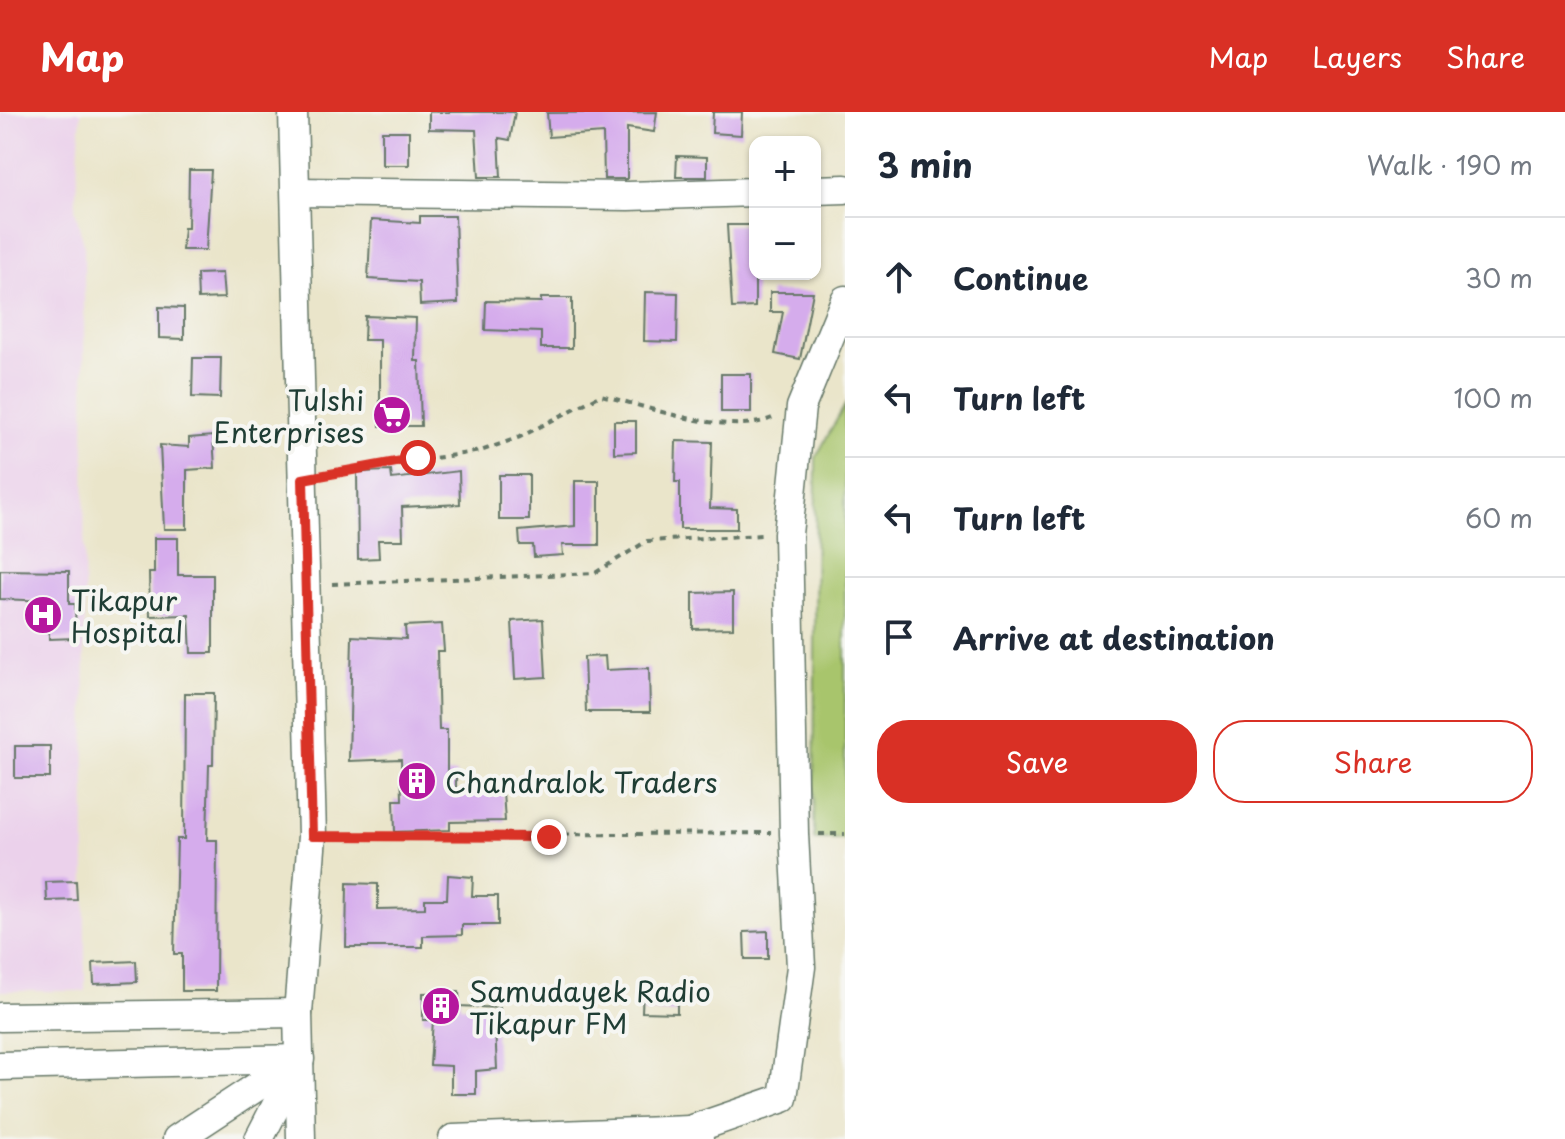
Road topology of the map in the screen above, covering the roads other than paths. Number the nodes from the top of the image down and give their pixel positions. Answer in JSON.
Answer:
{"nodes":[{"id":1,"x":293,"y":112,"type":"edge"},
{"id":2,"x":845,"y":189,"type":"edge"},
{"id":3,"x":821,"y":190,"type":"edge"},
{"id":4,"x":296,"y":192,"type":"junction"},
{"id":5,"x":749,"y":192,"type":"edge"},
{"id":6,"x":845,"y":300,"type":"edge"},
{"id":7,"x":298,"y":1013,"type":"junction"},
{"id":8,"x":0,"y":1017,"type":"edge"},
{"id":9,"x":300,"y":1059,"type":"junction"},
{"id":10,"x":0,"y":1066,"type":"edge"},
{"id":11,"x":693,"y":1136,"type":"edge"},
{"id":12,"x":177,"y":1139,"type":"edge"},
{"id":13,"x":259,"y":1139,"type":"edge"},
{"id":14,"x":301,"y":1139,"type":"edge"},
{"id":15,"x":453,"y":1139,"type":"edge"}],
"edges":[{"from":1,"to":4,"type":"street"},
{"from":2,"to":3,"type":"street"},
{"from":4,"to":5,"type":"street"},
{"from":4,"to":7,"type":"street"},
{"from":6,"to":11,"type":"street"},
{"from":7,"to":8,"type":"street"},
{"from":7,"to":9,"type":"street"},
{"from":9,"to":10,"type":"street"},
{"from":9,"to":12,"type":"street"},
{"from":9,"to":13,"type":"street"},
{"from":9,"to":14,"type":"street"},
{"from":11,"to":15,"type":"street"}]}
